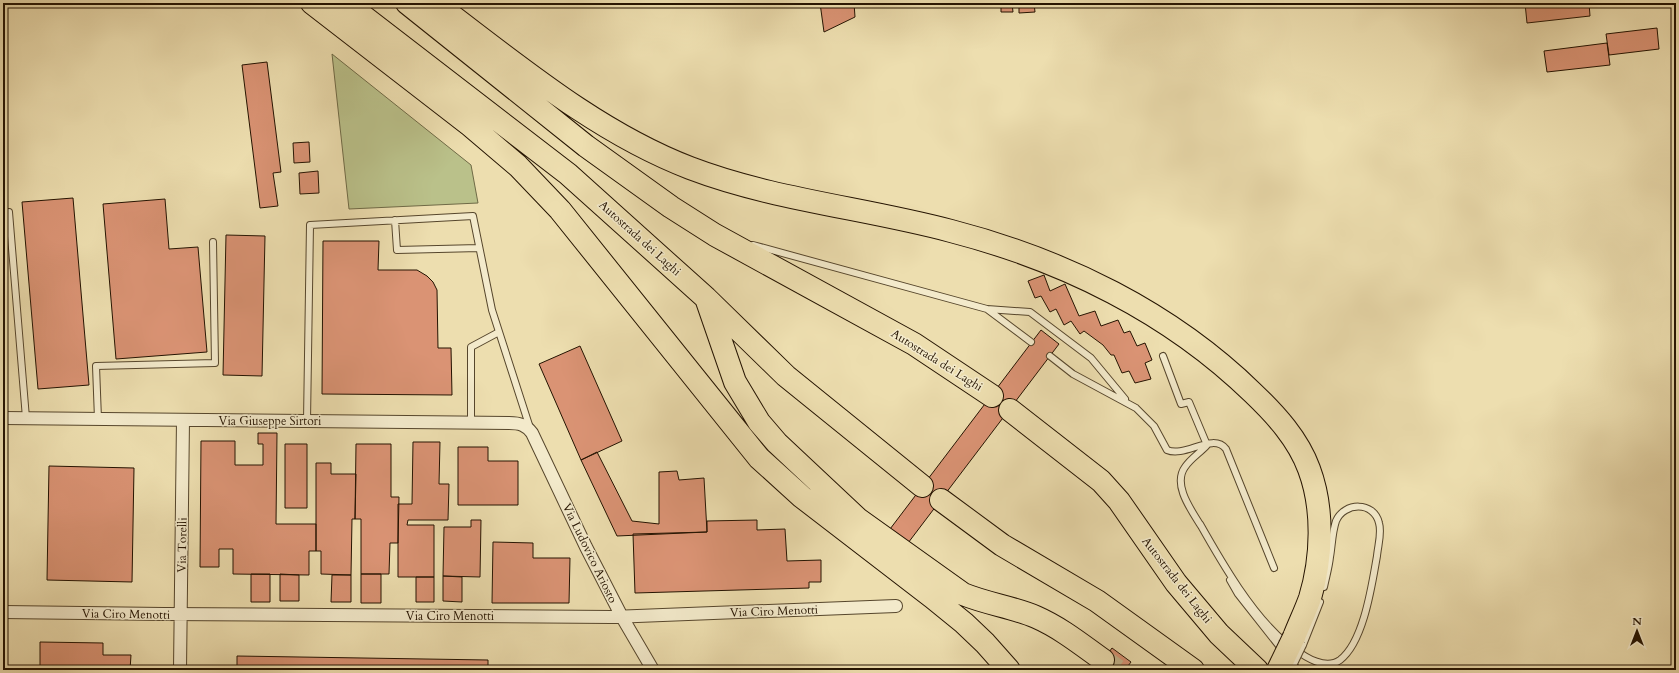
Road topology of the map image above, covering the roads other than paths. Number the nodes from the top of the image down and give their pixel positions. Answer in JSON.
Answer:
{"nodes":[{"id":1,"x":312,"y":3,"type":"edge"},
{"id":2,"x":346,"y":3,"type":"edge"},
{"id":3,"x":407,"y":3,"type":"edge"},
{"id":4,"x":435,"y":3,"type":"edge"},
{"id":5,"x":9,"y":212,"type":"dead end"},
{"id":6,"x":395,"y":220,"type":"junction"},
{"id":7,"x":715,"y":235,"type":"junction"},
{"id":8,"x":213,"y":242,"type":"dead end"},
{"id":9,"x":480,"y":248,"type":"junction"},
{"id":10,"x":706,"y":298,"type":"junction"},
{"id":11,"x":987,"y":309,"type":"junction"},
{"id":12,"x":499,"y":332,"type":"junction"},
{"id":13,"x":1031,"y":342,"type":"dead end"},
{"id":14,"x":1050,"y":356,"type":"dead end"},
{"id":15,"x":1163,"y":356,"type":"dead end"},
{"id":16,"x":992,"y":396,"type":"dead end"},
{"id":17,"x":1127,"y":402,"type":"junction"},
{"id":18,"x":1010,"y":410,"type":"dead end"},
{"id":19,"x":3,"y":418,"type":"edge"},
{"id":20,"x":26,"y":418,"type":"junction"},
{"id":21,"x":98,"y":419,"type":"junction"},
{"id":22,"x":183,"y":420,"type":"junction"},
{"id":23,"x":307,"y":421,"type":"junction"},
{"id":24,"x":471,"y":422,"type":"junction"},
{"id":25,"x":532,"y":433,"type":"junction"},
{"id":26,"x":1207,"y":445,"type":"junction"},
{"id":27,"x":922,"y":486,"type":"dead end"},
{"id":28,"x":941,"y":500,"type":"dead end"},
{"id":29,"x":1200,"y":524,"type":"junction"},
{"id":30,"x":1274,"y":568,"type":"dead end"},
{"id":31,"x":896,"y":606,"type":"dead end"},
{"id":32,"x":3,"y":612,"type":"edge"},
{"id":33,"x":181,"y":614,"type":"junction"},
{"id":34,"x":622,"y":617,"type":"junction"},
{"id":35,"x":1298,"y":641,"type":"junction"},
{"id":36,"x":1103,"y":660,"type":"tunnel mouth"},
{"id":37,"x":180,"y":670,"type":"edge"},
{"id":38,"x":653,"y":670,"type":"edge"},
{"id":39,"x":1009,"y":670,"type":"edge"},
{"id":40,"x":1192,"y":670,"type":"edge"},
{"id":41,"x":1257,"y":670,"type":"edge"},
{"id":42,"x":1278,"y":670,"type":"edge"},
{"id":43,"x":1291,"y":670,"type":"edge"},
{"id":44,"x":1298,"y":670,"type":"edge"}],
"edges":[{"from":1,"to":39,"type":"highway"},
{"from":2,"to":10,"type":"highway","name":"Autostrada dei Laghi"},
{"from":3,"to":7,"type":"highway","name":"Autostrada dei Laghi"},
{"from":4,"to":35,"type":"highway"},
{"from":5,"to":20,"type":"lane"},
{"from":6,"to":9,"type":"lane"},
{"from":6,"to":9,"type":"lane"},
{"from":6,"to":23,"type":"lane"},
{"from":7,"to":11,"type":"lane"},
{"from":7,"to":16,"type":"highway","name":"Autostrada dei Laghi"},
{"from":8,"to":21,"type":"lane"},
{"from":9,"to":12,"type":"lane"},
{"from":10,"to":27,"type":"highway","name":"Autostrada dei Laghi"},
{"from":10,"to":36,"type":"highway"},
{"from":11,"to":13,"type":"lane"},
{"from":11,"to":17,"type":"lane"},
{"from":12,"to":24,"type":"lane"},
{"from":12,"to":25,"type":"lane"},
{"from":14,"to":17,"type":"lane"},
{"from":15,"to":26,"type":"lane"},
{"from":17,"to":26,"type":"lane"},
{"from":18,"to":41,"type":"highway","name":"Autostrada dei Laghi"},
{"from":19,"to":20,"type":"street","name":"Via Giuseppe Sirtori"},
{"from":20,"to":21,"type":"street","name":"Via Giuseppe Sirtori"},
{"from":21,"to":22,"type":"street","name":"Via Giuseppe Sirtori"},
{"from":22,"to":23,"type":"street","name":"Via Giuseppe Sirtori"},
{"from":22,"to":33,"type":"street","name":"Via Torelli"},
{"from":23,"to":24,"type":"street","name":"Via Giuseppe Sirtori"},
{"from":24,"to":25,"type":"street","name":"Via Giuseppe Sirtori"},
{"from":25,"to":34,"type":"street","name":"Via Ludovico Ariosto"},
{"from":26,"to":29,"type":"lane"},
{"from":26,"to":30,"type":"lane"},
{"from":28,"to":40,"type":"highway"},
{"from":29,"to":35,"type":"lane"},
{"from":29,"to":44,"type":"lane"},
{"from":31,"to":34,"type":"street","name":"Via Ciro Menotti"},
{"from":32,"to":33,"type":"street","name":"Via Ciro Menotti"},
{"from":33,"to":34,"type":"street","name":"Via Ciro Menotti"},
{"from":33,"to":37,"type":"street","name":"Via Torelli"},
{"from":34,"to":38,"type":"street","name":"Via Ludovico Ariosto"},
{"from":35,"to":42,"type":"highway","bridge":true},
{"from":35,"to":43,"type":"lane","bridge":true}]}
